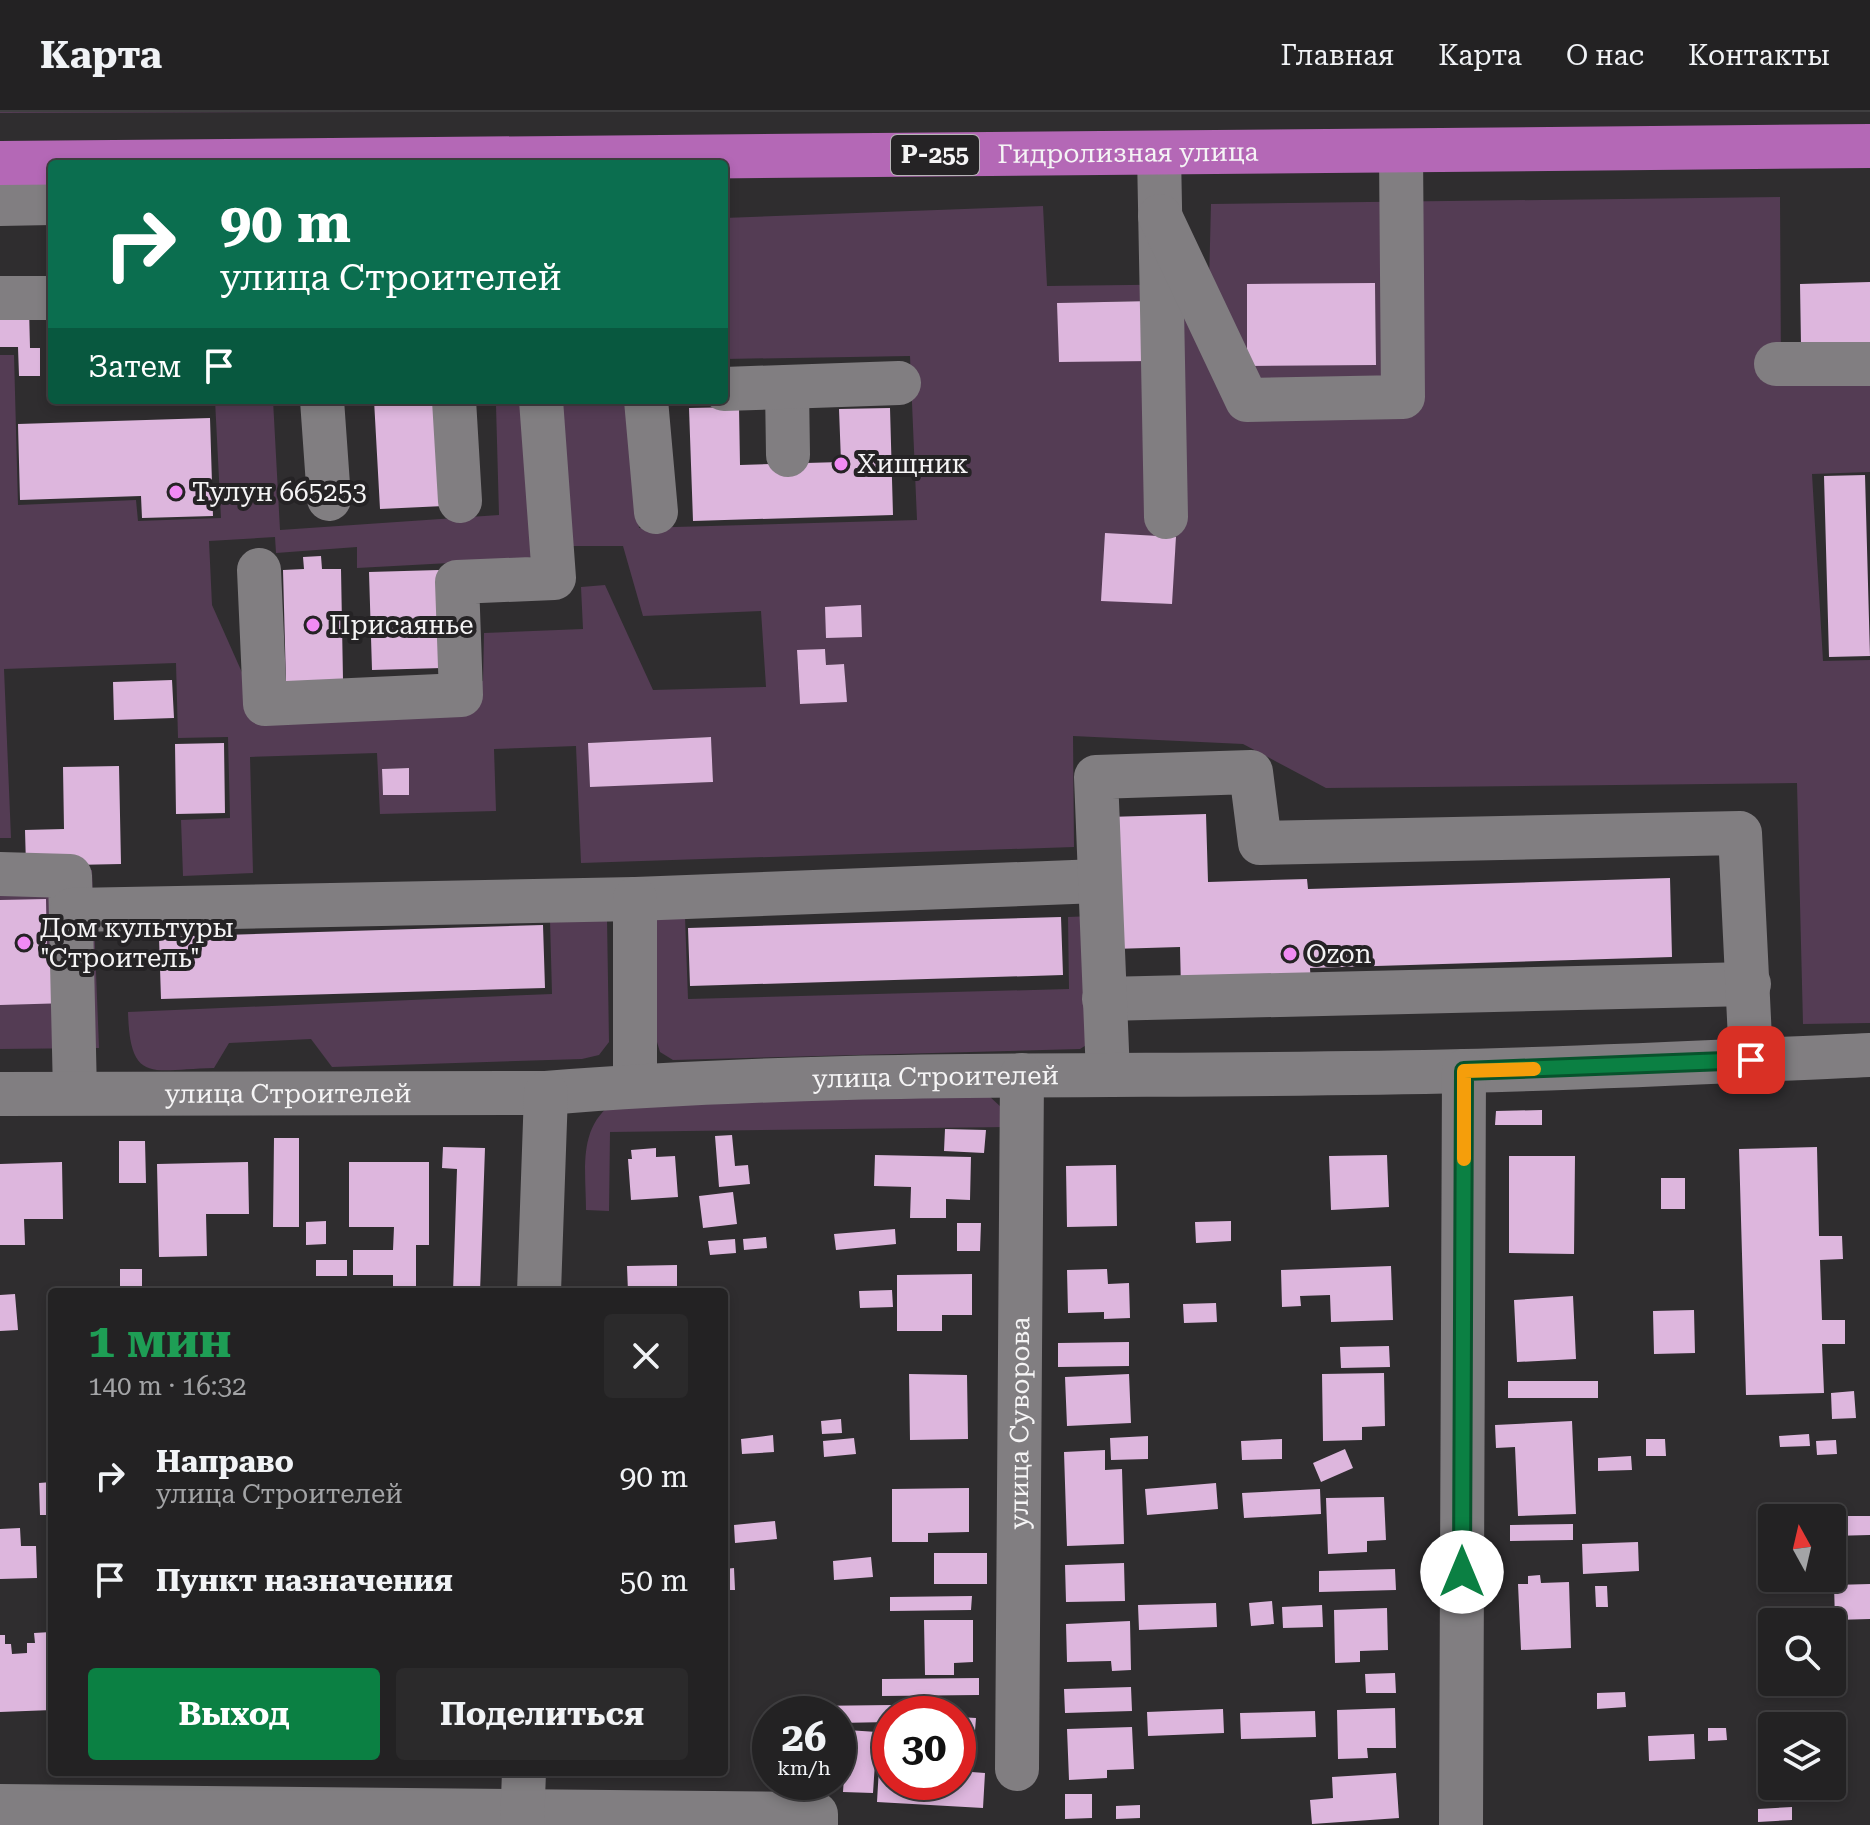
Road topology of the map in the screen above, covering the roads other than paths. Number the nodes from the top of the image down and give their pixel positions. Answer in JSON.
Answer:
{"nodes":[{"id":1,"x":1870,"y":146,"type":"edge"},
{"id":2,"x":1401,"y":152,"type":"junction"},
{"id":3,"x":1159,"y":154,"type":"junction"},
{"id":4,"x":700,"y":160,"type":"edge"},
{"id":5,"x":0,"y":163,"type":"edge"},
{"id":6,"x":48,"y":163,"type":"edge"},
{"id":7,"x":48,"y":203,"type":"edge"},
{"id":8,"x":0,"y":204,"type":"edge"},
{"id":9,"x":1160,"y":216,"type":"junction"},
{"id":10,"x":0,"y":298,"type":"edge"},
{"id":11,"x":48,"y":298,"type":"edge"},
{"id":12,"x":1776,"y":364,"type":"dead end"},
{"id":13,"x":1870,"y":364,"type":"edge"},
{"id":14,"x":899,"y":383,"type":"dead end"},
{"id":15,"x":787,"y":387,"type":"junction"},
{"id":16,"x":728,"y":389,"type":"edge"},
{"id":17,"x":322,"y":404,"type":"edge"},
{"id":18,"x":454,"y":404,"type":"edge"},
{"id":19,"x":541,"y":404,"type":"edge"},
{"id":20,"x":646,"y":404,"type":"edge"},
{"id":21,"x":788,"y":455,"type":"dead end"},
{"id":22,"x":329,"y":499,"type":"dead end"},
{"id":23,"x":460,"y":501,"type":"dead end"},
{"id":24,"x":656,"y":512,"type":"dead end"},
{"id":25,"x":1166,"y":517,"type":"dead end"},
{"id":26,"x":259,"y":570,"type":"dead end"},
{"id":27,"x":0,"y":874,"type":"edge"},
{"id":28,"x":1098,"y":881,"type":"junction"},
{"id":29,"x":635,"y":899,"type":"junction"},
{"id":30,"x":72,"y":910,"type":"junction"},
{"id":31,"x":1749,"y":984,"type":"junction"},
{"id":32,"x":1104,"y":999,"type":"junction"},
{"id":33,"x":1870,"y":1055,"type":"edge"},
{"id":34,"x":1751,"y":1060,"type":"junction"},
{"id":35,"x":1464,"y":1071,"type":"junction"},
{"id":36,"x":1022,"y":1075,"type":"junction"},
{"id":37,"x":1108,"y":1075,"type":"junction"},
{"id":38,"x":635,"y":1086,"type":"junction"},
{"id":39,"x":75,"y":1093,"type":"junction"},
{"id":40,"x":546,"y":1093,"type":"junction"},
{"id":41,"x":0,"y":1094,"type":"edge"},
{"id":42,"x":539,"y":1288,"type":"edge"},
{"id":43,"x":1017,"y":1769,"type":"dead end"},
{"id":44,"x":523,"y":1804,"type":"edge"},
{"id":45,"x":0,"y":1806,"type":"edge"},
{"id":46,"x":74,"y":1816,"type":"edge"},
{"id":47,"x":816,"y":1825,"type":"edge"},
{"id":48,"x":1461,"y":1825,"type":"edge"}],
"edges":[{"from":1,"to":2,"type":"highway","name":"Гидролизная улица","number":"Р-255"},
{"from":2,"to":3,"type":"highway","name":"Гидролизная улица","number":"Р-255"},
{"from":2,"to":9,"type":"street"},
{"from":3,"to":4,"type":"highway","name":"Гидролизная улица","number":"Р-255"},
{"from":3,"to":9,"type":"street"},
{"from":5,"to":6,"type":"highway","name":"Гидролизная улица","number":"Р-255"},
{"from":7,"to":8,"type":"street"},
{"from":9,"to":25,"type":"street"},
{"from":10,"to":11,"type":"street"},
{"from":12,"to":13,"type":"street"},
{"from":14,"to":15,"type":"street"},
{"from":15,"to":16,"type":"street"},
{"from":15,"to":21,"type":"street"},
{"from":17,"to":22,"type":"street"},
{"from":18,"to":23,"type":"street"},
{"from":19,"to":26,"type":"street"},
{"from":20,"to":24,"type":"street"},
{"from":27,"to":30,"type":"street"},
{"from":28,"to":29,"type":"street"},
{"from":28,"to":31,"type":"street"},
{"from":28,"to":32,"type":"street"},
{"from":29,"to":30,"type":"street"},
{"from":29,"to":38,"type":"street"},
{"from":30,"to":39,"type":"street"},
{"from":31,"to":32,"type":"street"},
{"from":31,"to":34,"type":"street"},
{"from":32,"to":37,"type":"street"},
{"from":33,"to":34,"type":"street","name":"улица Строителей"},
{"from":34,"to":35,"type":"street","name":"улица Строителей"},
{"from":35,"to":37,"type":"street","name":"улица Строителей"},
{"from":35,"to":48,"type":"street"},
{"from":36,"to":37,"type":"street","name":"улица Строителей"},
{"from":36,"to":38,"type":"street","name":"улица Строителей"},
{"from":36,"to":43,"type":"street","name":"улица Суворова"},
{"from":38,"to":40,"type":"street","name":"улица Строителей"},
{"from":39,"to":40,"type":"street","name":"улица Строителей"},
{"from":39,"to":41,"type":"street","name":"улица Строителей"},
{"from":40,"to":42,"type":"street"},
{"from":44,"to":46,"type":"street"},
{"from":44,"to":47,"type":"street"},
{"from":45,"to":46,"type":"street"}]}
